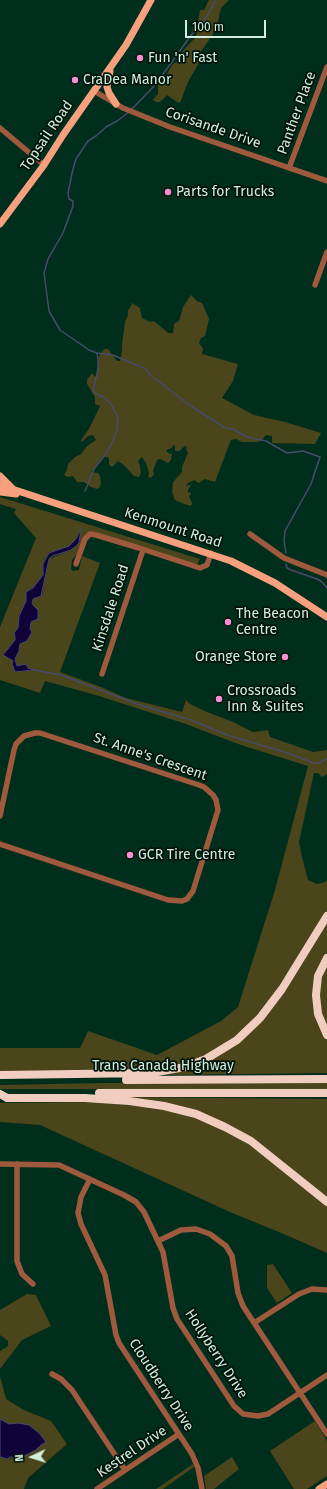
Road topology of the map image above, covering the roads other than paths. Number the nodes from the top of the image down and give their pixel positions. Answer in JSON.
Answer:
{"nodes":[{"id":1,"x":151,"y":0,"type":"edge"},
{"id":2,"x":112,"y":65,"type":"junction"},
{"id":3,"x":327,"y":67,"type":"edge"},
{"id":4,"x":94,"y":91,"type":"junction"},
{"id":5,"x":116,"y":104,"type":"junction"},
{"id":6,"x":0,"y":128,"type":"edge"},
{"id":7,"x":44,"y":165,"type":"junction"},
{"id":8,"x":290,"y":168,"type":"junction"},
{"id":9,"x":327,"y":181,"type":"edge"},
{"id":10,"x":0,"y":224,"type":"edge"},
{"id":11,"x":327,"y":252,"type":"edge"},
{"id":12,"x":316,"y":285,"type":"dead end"},
{"id":13,"x":0,"y":476,"type":"edge"},
{"id":14,"x":0,"y":485,"type":"edge"},
{"id":15,"x":14,"y":490,"type":"junction"},
{"id":16,"x":0,"y":492,"type":"edge"},
{"id":17,"x":34,"y":496,"type":"junction"},
{"id":18,"x":250,"y":534,"type":"dead end"},
{"id":19,"x":143,"y":550,"type":"junction"},
{"id":20,"x":211,"y":553,"type":"junction"},
{"id":21,"x":76,"y":564,"type":"dead end"},
{"id":22,"x":327,"y":576,"type":"edge"},
{"id":23,"x":327,"y":617,"type":"edge"},
{"id":24,"x":102,"y":674,"type":"dead end"},
{"id":25,"x":0,"y":816,"type":"edge"},
{"id":26,"x":0,"y":844,"type":"edge"},
{"id":27,"x":327,"y":916,"type":"edge"},
{"id":28,"x":327,"y":958,"type":"edge"},
{"id":29,"x":327,"y":1035,"type":"edge"},
{"id":30,"x":0,"y":1075,"type":"edge"},
{"id":31,"x":327,"y":1079,"type":"edge"},
{"id":32,"x":0,"y":1080,"type":"edge"},
{"id":33,"x":327,"y":1093,"type":"edge"},
{"id":34,"x":0,"y":1094,"type":"edge"},
{"id":35,"x":0,"y":1164,"type":"edge"},
{"id":36,"x":17,"y":1164,"type":"junction"},
{"id":37,"x":90,"y":1179,"type":"junction"},
{"id":38,"x":327,"y":1202,"type":"edge"},
{"id":39,"x":158,"y":1241,"type":"junction"},
{"id":40,"x":33,"y":1284,"type":"dead end"},
{"id":41,"x":327,"y":1290,"type":"edge"},
{"id":42,"x":254,"y":1323,"type":"junction"},
{"id":43,"x":52,"y":1374,"type":"dead end"},
{"id":44,"x":327,"y":1375,"type":"edge"},
{"id":45,"x":300,"y":1393,"type":"junction"},
{"id":46,"x":179,"y":1434,"type":"junction"},
{"id":47,"x":327,"y":1434,"type":"edge"},
{"id":48,"x":125,"y":1470,"type":"junction"},
{"id":49,"x":327,"y":1484,"type":"edge"},
{"id":50,"x":97,"y":1489,"type":"edge"},
{"id":51,"x":202,"y":1489,"type":"edge"},
{"id":52,"x":319,"y":1489,"type":"edge"}],
"edges":[{"from":1,"to":2,"type":"main road","name":"Topsail Road"},
{"from":2,"to":4,"type":"main road","name":"Topsail Road"},
{"from":2,"to":5,"type":"main road"},
{"from":3,"to":8,"type":"street","name":"Panther Place"},
{"from":4,"to":5,"type":"street","name":"Corisande Drive"},
{"from":4,"to":7,"type":"main road","name":"Topsail Road"},
{"from":5,"to":8,"type":"street","name":"Corisande Drive"},
{"from":6,"to":7,"type":"street"},
{"from":7,"to":10,"type":"main road","name":"Topsail Road"},
{"from":8,"to":9,"type":"street","name":"Corisande Drive"},
{"from":11,"to":12,"type":"street"},
{"from":13,"to":15,"type":"main road"},
{"from":14,"to":15,"type":"main road","name":"Kenmount Road"},
{"from":15,"to":17,"type":"main road","name":"Kenmount Road"},
{"from":16,"to":17,"type":"main road"},
{"from":17,"to":20,"type":"main road","name":"Kenmount Road"},
{"from":18,"to":22,"type":"street"},
{"from":19,"to":20,"type":"street"},
{"from":19,"to":21,"type":"street"},
{"from":19,"to":24,"type":"street","name":"Kinsdale Road"},
{"from":20,"to":23,"type":"main road","name":"Kenmount Road"},
{"from":25,"to":26,"type":"street","name":"St. Anne's Crescent"},
{"from":27,"to":30,"type":"highway"},
{"from":28,"to":29,"type":"highway"},
{"from":31,"to":32,"type":"highway","name":"Trans Canada Highway"},
{"from":33,"to":34,"type":"highway","name":"Trans Canada Highway"},
{"from":34,"to":38,"type":"highway"},
{"from":35,"to":36,"type":"street","name":"Hollyberry Drive"},
{"from":36,"to":37,"type":"street","name":"Hollyberry Drive"},
{"from":36,"to":40,"type":"street"},
{"from":37,"to":39,"type":"street","name":"Hollyberry Drive"},
{"from":37,"to":46,"type":"street","name":"Cloudberry Drive"},
{"from":39,"to":42,"type":"street"},
{"from":39,"to":45,"type":"street","name":"Hollyberry Drive"},
{"from":41,"to":42,"type":"street"},
{"from":42,"to":45,"type":"street"},
{"from":43,"to":48,"type":"street"},
{"from":44,"to":45,"type":"street","name":"Hollyberry Drive"},
{"from":45,"to":47,"type":"street"},
{"from":46,"to":48,"type":"street","name":"Kestrel Drive"},
{"from":46,"to":51,"type":"street","name":"Cloudberry Drive"},
{"from":48,"to":50,"type":"street","name":"Kestrel Drive"},
{"from":49,"to":52,"type":"main road"}]}
